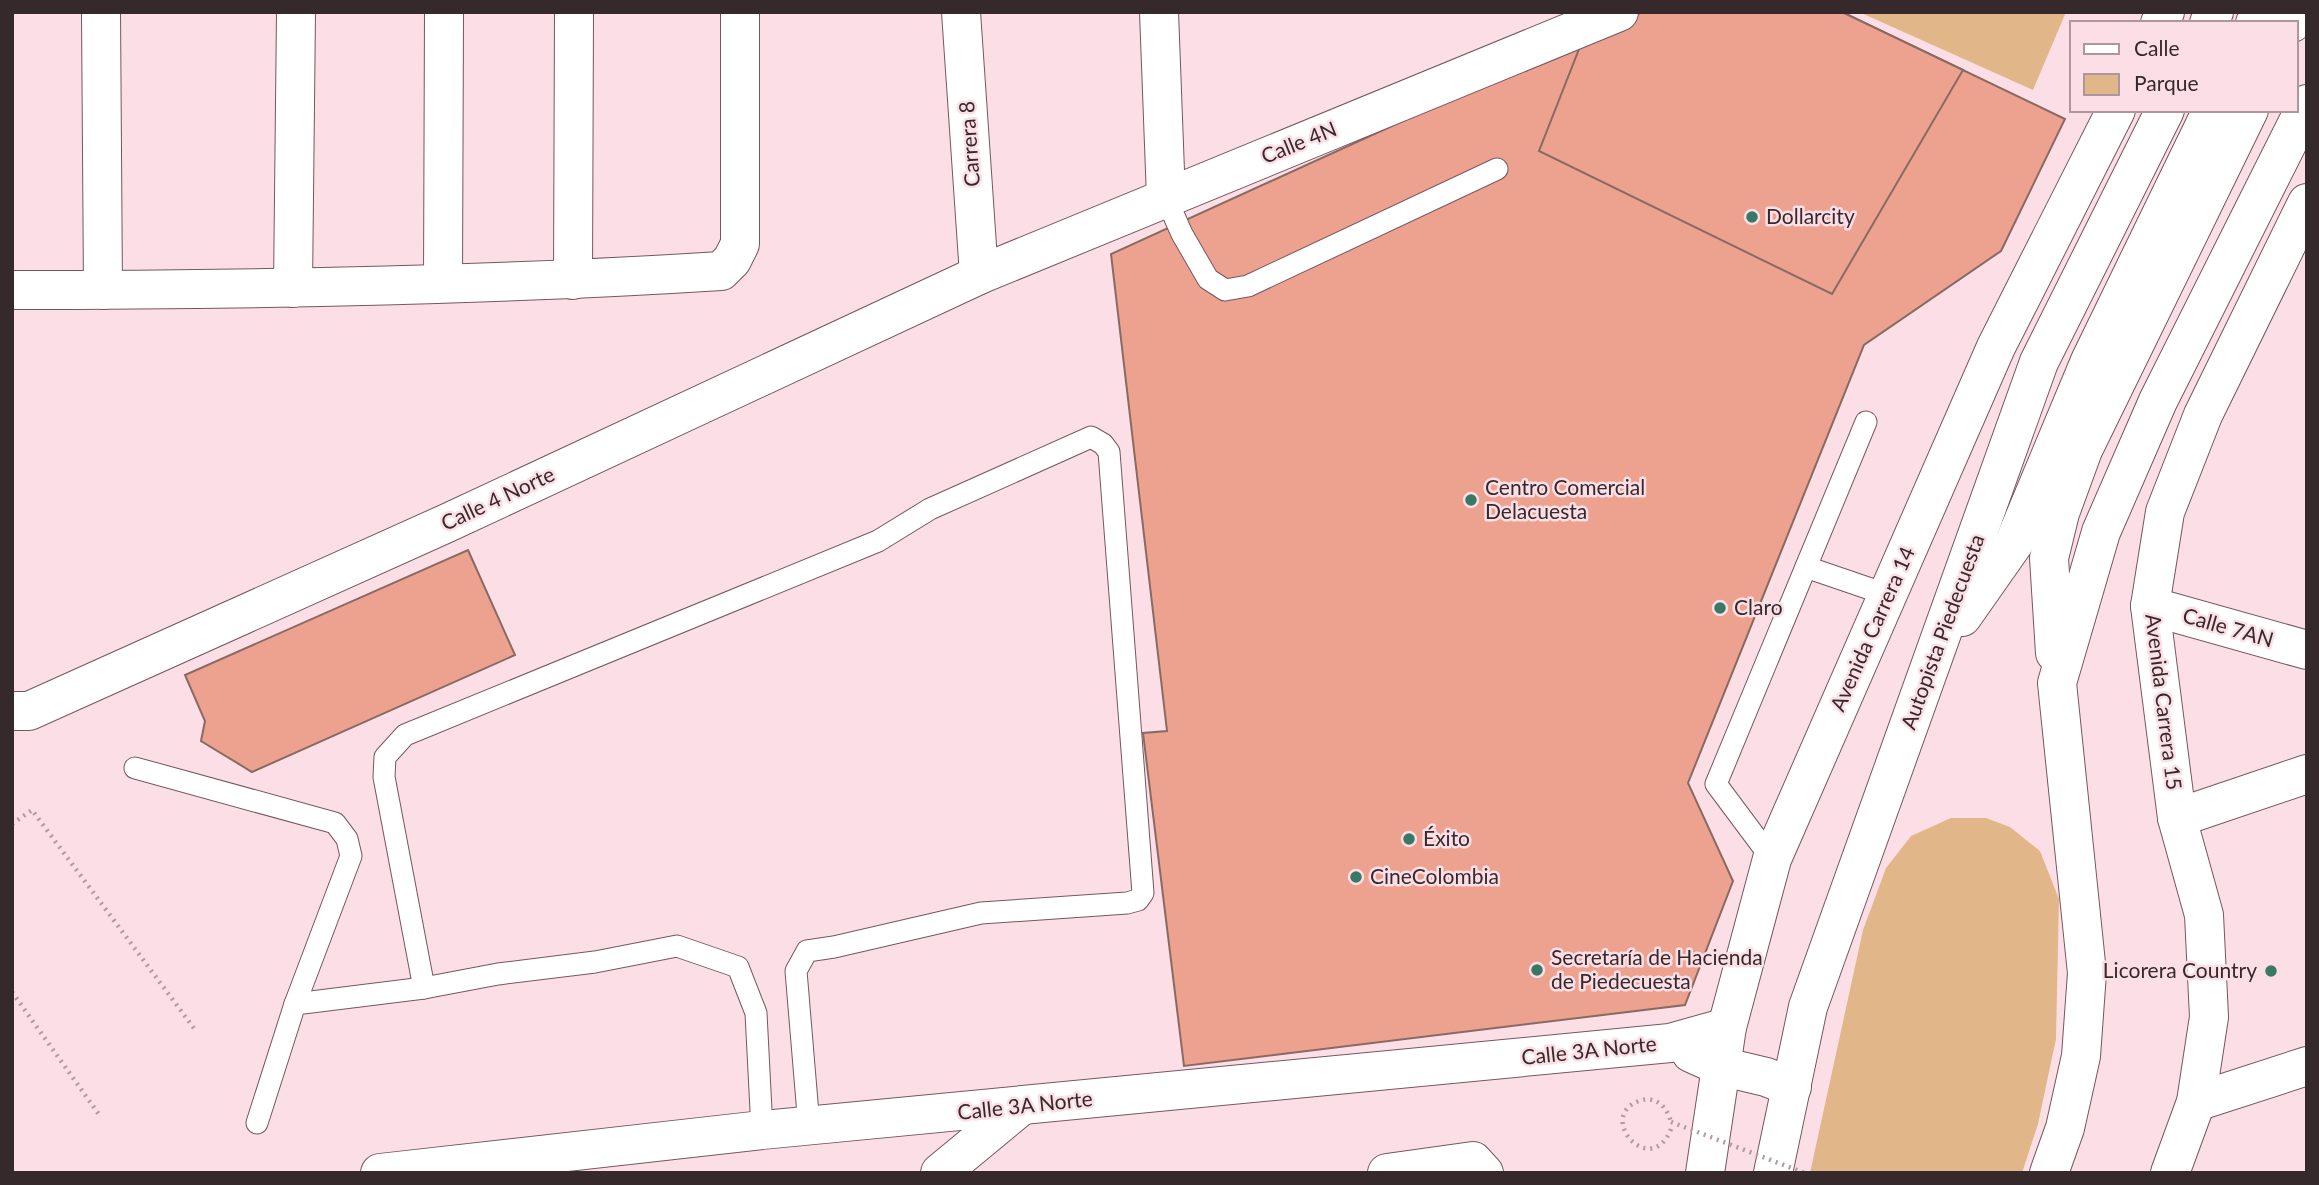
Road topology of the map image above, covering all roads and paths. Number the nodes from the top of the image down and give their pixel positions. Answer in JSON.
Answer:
{"nodes":[{"id":1,"x":101,"y":12,"type":"edge"},
{"id":2,"x":296,"y":12,"type":"edge"},
{"id":3,"x":444,"y":12,"type":"edge"},
{"id":4,"x":573,"y":12,"type":"edge"},
{"id":5,"x":740,"y":12,"type":"edge"},
{"id":6,"x":961,"y":12,"type":"edge"},
{"id":7,"x":1159,"y":12,"type":"edge"},
{"id":8,"x":1619,"y":12,"type":"edge"},
{"id":9,"x":2307,"y":104,"type":"edge"},
{"id":10,"x":2115,"y":112,"type":"edge"},
{"id":11,"x":2164,"y":112,"type":"edge"},
{"id":12,"x":2211,"y":112,"type":"edge"},
{"id":13,"x":2248,"y":112,"type":"edge"},
{"id":14,"x":1497,"y":169,"type":"dead end"},
{"id":15,"x":1166,"y":198,"type":"junction"},
{"id":16,"x":2307,"y":203,"type":"edge"},
{"id":17,"x":979,"y":275,"type":"junction"},
{"id":18,"x":573,"y":280,"type":"junction"},
{"id":19,"x":443,"y":283,"type":"junction"},
{"id":20,"x":293,"y":288,"type":"junction"},
{"id":21,"x":12,"y":290,"type":"edge"},
{"id":22,"x":103,"y":290,"type":"junction"},
{"id":23,"x":1866,"y":422,"type":"dead end"},
{"id":24,"x":1806,"y":567,"type":"junction"},
{"id":25,"x":1888,"y":595,"type":"junction"},
{"id":26,"x":2150,"y":606,"type":"junction"},
{"id":27,"x":2307,"y":650,"type":"edge"},
{"id":28,"x":1934,"y":656,"type":"junction"},
{"id":29,"x":2057,"y":683,"type":"junction"},
{"id":30,"x":12,"y":711,"type":"edge"},
{"id":31,"x":135,"y":768,"type":"dead end"},
{"id":32,"x":2307,"y":774,"type":"edge"},
{"id":33,"x":2177,"y":818,"type":"junction"},
{"id":34,"x":12,"y":824,"type":"edge"},
{"id":35,"x":1772,"y":859,"type":"junction"},
{"id":36,"x":424,"y":988,"type":"junction"},
{"id":37,"x":12,"y":992,"type":"edge"},
{"id":38,"x":295,"y":1004,"type":"junction"},
{"id":39,"x":1727,"y":1027,"type":"junction"},
{"id":40,"x":196,"y":1031,"type":"dead end"},
{"id":41,"x":1670,"y":1043,"type":"junction"},
{"id":42,"x":1720,"y":1066,"type":"junction"},
{"id":43,"x":2307,"y":1066,"type":"edge"},
{"id":44,"x":1792,"y":1087,"type":"junction"},
{"id":45,"x":2196,"y":1102,"type":"junction"},
{"id":46,"x":1021,"y":1106,"type":"junction"},
{"id":47,"x":1675,"y":1114,"type":"dead end"},
{"id":48,"x":100,"y":1116,"type":"dead end"},
{"id":49,"x":257,"y":1123,"type":"dead end"},
{"id":50,"x":810,"y":1126,"type":"junction"},
{"id":51,"x":762,"y":1130,"type":"junction"},
{"id":52,"x":380,"y":1173,"type":"edge"},
{"id":53,"x":940,"y":1173,"type":"edge"},
{"id":54,"x":1387,"y":1173,"type":"edge"},
{"id":55,"x":1484,"y":1173,"type":"edge"},
{"id":56,"x":1705,"y":1173,"type":"edge"},
{"id":57,"x":1773,"y":1173,"type":"edge"},
{"id":58,"x":1805,"y":1173,"type":"edge"},
{"id":59,"x":2049,"y":1173,"type":"edge"},
{"id":60,"x":2170,"y":1173,"type":"edge"}],
"edges":[{"from":1,"to":22,"type":"main road"},
{"from":2,"to":20,"type":"main road"},
{"from":3,"to":19,"type":"main road"},
{"from":4,"to":18,"type":"main road"},
{"from":5,"to":18,"type":"main road"},
{"from":6,"to":17,"type":"main road","name":"Carrera 8"},
{"from":7,"to":15,"type":"main road"},
{"from":8,"to":15,"type":"main road","name":"Calle 4N"},
{"from":9,"to":29,"type":"main road"},
{"from":10,"to":25,"type":"main road","name":"Avenida Carrera 14"},
{"from":11,"to":28,"type":"main road","name":"Autopista Piedecuesta"},
{"from":12,"to":28,"type":"main road"},
{"from":13,"to":29,"type":"main road"},
{"from":14,"to":15,"type":"lane"},
{"from":15,"to":17,"type":"main road","name":"Calle 4N"},
{"from":16,"to":26,"type":"main road","name":"Avenida Carrera 15"},
{"from":17,"to":30,"type":"main road","name":"Calle 4 Norte"},
{"from":18,"to":19,"type":"main road"},
{"from":19,"to":20,"type":"main road"},
{"from":20,"to":22,"type":"main road"},
{"from":21,"to":22,"type":"main road"},
{"from":23,"to":24,"type":"lane"},
{"from":24,"to":25,"type":"lane"},
{"from":24,"to":35,"type":"lane"},
{"from":25,"to":35,"type":"main road","name":"Avenida Carrera 14"},
{"from":26,"to":27,"type":"main road","name":"Calle 7AN"},
{"from":26,"to":33,"type":"main road","name":"Avenida Carrera 15"},
{"from":28,"to":44,"type":"main road","name":"Autopista Piedecuesta"},
{"from":29,"to":59,"type":"main road"},
{"from":31,"to":38,"type":"lane"},
{"from":32,"to":33,"type":"main road"},
{"from":33,"to":45,"type":"main road","name":"Avenida Carrera 15"},
{"from":34,"to":40,"type":"path"},
{"from":35,"to":39,"type":"main road","name":"Avenida Carrera 14"},
{"from":36,"to":38,"type":"lane"},
{"from":36,"to":50,"type":"lane"},
{"from":36,"to":51,"type":"lane"},
{"from":37,"to":48,"type":"path"},
{"from":38,"to":49,"type":"lane"},
{"from":39,"to":41,"type":"main road","name":"Calle 3A Norte"},
{"from":39,"to":42,"type":"main road","name":"Avenida Carrera 14"},
{"from":41,"to":42,"type":"main road","name":"Calle 3A Norte"},
{"from":41,"to":46,"type":"main road","name":"Calle 3A Norte"},
{"from":42,"to":44,"type":"main road","name":"Calle 3A Norte"},
{"from":42,"to":56,"type":"main road","name":"Avenida Carrera 14"},
{"from":43,"to":45,"type":"main road"},
{"from":44,"to":57,"type":"main road","name":"Autopista Piedecuesta"},
{"from":45,"to":60,"type":"main road","name":"Avenida Carrera 15"},
{"from":46,"to":50,"type":"main road","name":"Calle 3A Norte"},
{"from":46,"to":53,"type":"main road"},
{"from":47,"to":58,"type":"path","bridge":true},
{"from":50,"to":51,"type":"main road","name":"Calle 3A Norte"},
{"from":51,"to":52,"type":"main road","name":"Calle 3A Norte"},
{"from":54,"to":55,"type":"main road"}]}
